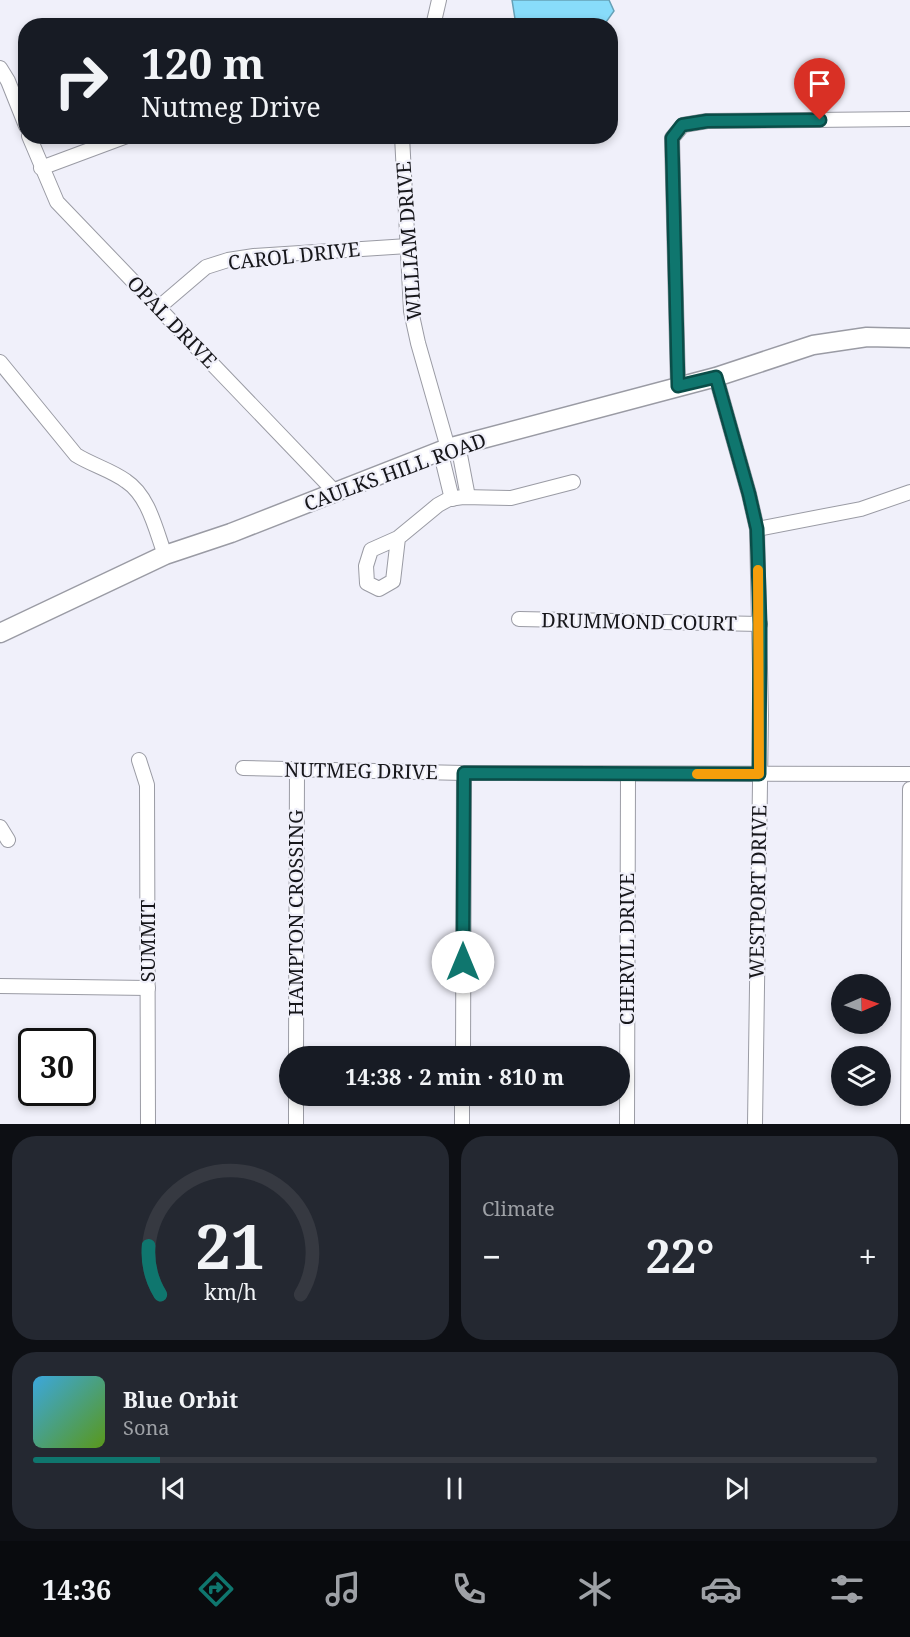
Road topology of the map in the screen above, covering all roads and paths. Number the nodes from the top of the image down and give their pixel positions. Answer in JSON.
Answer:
{"nodes":[{"id":1,"x":439,"y":0,"type":"edge"},
{"id":2,"x":435,"y":18,"type":"edge"},
{"id":3,"x":0,"y":68,"type":"edge"},
{"id":4,"x":18,"y":106,"type":"edge"},
{"id":5,"x":910,"y":119,"type":"edge"},
{"id":6,"x":32,"y":144,"type":"edge"},
{"id":7,"x":106,"y":144,"type":"edge"},
{"id":8,"x":402,"y":144,"type":"edge"},
{"id":9,"x":41,"y":168,"type":"junction"},
{"id":10,"x":408,"y":246,"type":"junction"},
{"id":11,"x":158,"y":308,"type":"junction"},
{"id":12,"x":910,"y":338,"type":"edge"},
{"id":13,"x":0,"y":362,"type":"edge"},
{"id":14,"x":716,"y":377,"type":"junction"},
{"id":15,"x":678,"y":386,"type":"junction"},
{"id":16,"x":448,"y":448,"type":"junction"},
{"id":17,"x":573,"y":482,"type":"dead end"},
{"id":18,"x":910,"y":492,"type":"edge"},
{"id":19,"x":336,"y":493,"type":"junction"},
{"id":20,"x":468,"y":497,"type":"junction"},
{"id":21,"x":452,"y":499,"type":"junction"},
{"id":22,"x":757,"y":529,"type":"junction"},
{"id":23,"x":398,"y":538,"type":"dead end"},
{"id":24,"x":165,"y":555,"type":"junction"},
{"id":25,"x":519,"y":619,"type":"dead end"},
{"id":26,"x":760,"y":624,"type":"junction"},
{"id":27,"x":0,"y":633,"type":"edge"},
{"id":28,"x":139,"y":760,"type":"dead end"},
{"id":29,"x":243,"y":768,"type":"dead end"},
{"id":30,"x":297,"y":770,"type":"junction"},
{"id":31,"x":464,"y":773,"type":"junction"},
{"id":32,"x":628,"y":774,"type":"junction"},
{"id":33,"x":759,"y":774,"type":"junction"},
{"id":34,"x":910,"y":774,"type":"edge"},
{"id":35,"x":910,"y":789,"type":"edge"},
{"id":36,"x":0,"y":827,"type":"edge"},
{"id":37,"x":8,"y":840,"type":"dead end"},
{"id":38,"x":0,"y":986,"type":"edge"},
{"id":39,"x":148,"y":988,"type":"junction"},
{"id":40,"x":296,"y":1046,"type":"edge"},
{"id":41,"x":463,"y":1046,"type":"edge"},
{"id":42,"x":296,"y":1106,"type":"edge"},
{"id":43,"x":462,"y":1106,"type":"edge"},
{"id":44,"x":148,"y":1124,"type":"edge"},
{"id":45,"x":296,"y":1124,"type":"edge"},
{"id":46,"x":462,"y":1124,"type":"edge"},
{"id":47,"x":627,"y":1124,"type":"edge"},
{"id":48,"x":755,"y":1124,"type":"edge"},
{"id":49,"x":908,"y":1124,"type":"edge"}],
"edges":[{"from":1,"to":2,"type":"street"},
{"from":3,"to":4,"type":"street"},
{"from":5,"to":15,"type":"street"},
{"from":6,"to":9,"type":"street","name":"OPAL DRIVE"},
{"from":7,"to":9,"type":"street"},
{"from":8,"to":10,"type":"street","name":"WILLIAM DRIVE"},
{"from":9,"to":11,"type":"street","name":"OPAL DRIVE"},
{"from":10,"to":11,"type":"street","name":"CAROL DRIVE"},
{"from":10,"to":16,"type":"street","name":"WILLIAM DRIVE"},
{"from":11,"to":19,"type":"street","name":"OPAL DRIVE"},
{"from":12,"to":14,"type":"main road","name":"CAULKS HILL ROAD"},
{"from":13,"to":24,"type":"street"},
{"from":14,"to":15,"type":"main road","name":"CAULKS HILL ROAD"},
{"from":14,"to":22,"type":"street","name":"WESTPORT DRIVE"},
{"from":15,"to":16,"type":"main road","name":"CAULKS HILL ROAD"},
{"from":16,"to":19,"type":"main road","name":"CAULKS HILL ROAD"},
{"from":16,"to":20,"type":"street"},
{"from":16,"to":21,"type":"street"},
{"from":17,"to":20,"type":"street"},
{"from":18,"to":22,"type":"street"},
{"from":19,"to":24,"type":"main road","name":"CAULKS HILL ROAD"},
{"from":20,"to":21,"type":"street"},
{"from":21,"to":23,"type":"street"},
{"from":22,"to":26,"type":"street","name":"WESTPORT DRIVE"},
{"from":24,"to":27,"type":"main road","name":"CAULKS HILL ROAD"},
{"from":25,"to":26,"type":"street","name":"DRUMMOND COURT"},
{"from":26,"to":33,"type":"street","name":"WESTPORT DRIVE"},
{"from":28,"to":39,"type":"street","name":"SUMMIT"},
{"from":29,"to":30,"type":"street","name":"NUTMEG DRIVE"},
{"from":30,"to":31,"type":"street","name":"NUTMEG DRIVE"},
{"from":30,"to":40,"type":"street","name":"HAMPTON CROSSING"},
{"from":31,"to":32,"type":"street","name":"NUTMEG DRIVE"},
{"from":31,"to":41,"type":"street"},
{"from":32,"to":33,"type":"street","name":"NUTMEG DRIVE"},
{"from":32,"to":47,"type":"street","name":"CHERVIL DRIVE"},
{"from":33,"to":34,"type":"street","name":"NUTMEG DRIVE"},
{"from":33,"to":48,"type":"street","name":"WESTPORT DRIVE"},
{"from":35,"to":49,"type":"street"},
{"from":36,"to":37,"type":"street"},
{"from":38,"to":39,"type":"street"},
{"from":39,"to":44,"type":"street","name":"SUMMIT"},
{"from":42,"to":45,"type":"street"},
{"from":43,"to":46,"type":"street"}]}
